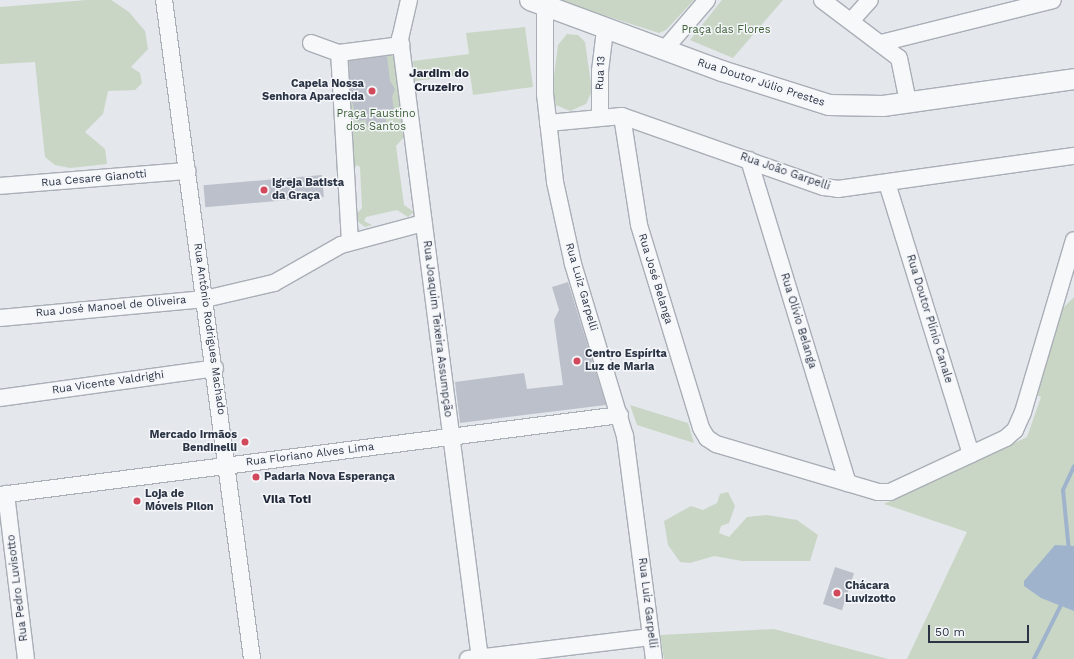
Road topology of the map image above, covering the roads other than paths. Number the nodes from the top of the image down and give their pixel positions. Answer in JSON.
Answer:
{"nodes":[{"id":1,"x":164,"y":0,"type":"edge"},
{"id":2,"x":409,"y":0,"type":"edge"},
{"id":3,"x":707,"y":0,"type":"edge"},
{"id":4,"x":822,"y":0,"type":"edge"},
{"id":5,"x":870,"y":0,"type":"edge"},
{"id":6,"x":1053,"y":0,"type":"edge"},
{"id":7,"x":537,"y":3,"type":"edge"},
{"id":8,"x":851,"y":21,"type":"junction"},
{"id":9,"x":605,"y":30,"type":"junction"},
{"id":10,"x":906,"y":36,"type":"junction"},
{"id":11,"x":311,"y":43,"type":"dead end"},
{"id":12,"x":881,"y":43,"type":"junction"},
{"id":13,"x":401,"y":45,"type":"junction"},
{"id":14,"x":664,"y":50,"type":"junction"},
{"id":15,"x":339,"y":53,"type":"junction"},
{"id":16,"x":899,"y":58,"type":"junction"},
{"id":17,"x":1074,"y":79,"type":"edge"},
{"id":18,"x":908,"y":102,"type":"junction"},
{"id":19,"x":600,"y":116,"type":"junction"},
{"id":20,"x":622,"y":116,"type":"junction"},
{"id":21,"x":548,"y":123,"type":"junction"},
{"id":22,"x":1074,"y":156,"type":"edge"},
{"id":23,"x":749,"y":160,"type":"junction"},
{"id":24,"x":187,"y":171,"type":"junction"},
{"id":25,"x":887,"y":183,"type":"junction"},
{"id":26,"x":0,"y":186,"type":"edge"},
{"id":27,"x":423,"y":223,"type":"junction"},
{"id":28,"x":1074,"y":240,"type":"edge"},
{"id":29,"x":350,"y":242,"type":"junction"},
{"id":30,"x":1069,"y":280,"type":"edge"},
{"id":31,"x":205,"y":299,"type":"junction"},
{"id":32,"x":0,"y":318,"type":"edge"},
{"id":33,"x":215,"y":368,"type":"junction"},
{"id":34,"x":0,"y":398,"type":"edge"},
{"id":35,"x":620,"y":415,"type":"junction"},
{"id":36,"x":451,"y":437,"type":"junction"},
{"id":37,"x":971,"y":454,"type":"junction"},
{"id":38,"x":228,"y":465,"type":"junction"},
{"id":39,"x":848,"y":483,"type":"junction"},
{"id":40,"x":3,"y":495,"type":"edge"},
{"id":41,"x":651,"y":637,"type":"junction"},
{"id":42,"x":26,"y":659,"type":"edge"},
{"id":43,"x":252,"y":659,"type":"edge"},
{"id":44,"x":476,"y":659,"type":"edge"},
{"id":45,"x":654,"y":659,"type":"edge"}],
"edges":[{"from":1,"to":24,"type":"street","name":"Rua Antônio Rodrigues Machado"},
{"from":2,"to":13,"type":"street","name":"Rua Joaquim Teixeira Assumpção"},
{"from":3,"to":14,"type":"street"},
{"from":4,"to":8,"type":"street"},
{"from":5,"to":8,"type":"street"},
{"from":6,"to":10,"type":"street"},
{"from":7,"to":9,"type":"street","name":"Rua Doutor Júlio Prestes"},
{"from":7,"to":21,"type":"street","name":"Rua Luiz Garpelli"},
{"from":8,"to":12,"type":"street"},
{"from":9,"to":14,"type":"street","name":"Rua Doutor Júlio Prestes"},
{"from":9,"to":19,"type":"street","name":"Rua 13"},
{"from":10,"to":12,"type":"street"},
{"from":10,"to":16,"type":"street"},
{"from":11,"to":15,"type":"street"},
{"from":12,"to":16,"type":"street"},
{"from":13,"to":15,"type":"street"},
{"from":13,"to":27,"type":"street","name":"Rua Joaquim Teixeira Assumpção"},
{"from":14,"to":18,"type":"street","name":"Rua Doutor Júlio Prestes"},
{"from":15,"to":29,"type":"street"},
{"from":16,"to":18,"type":"street"},
{"from":17,"to":18,"type":"street","name":"Rua Doutor Júlio Prestes"},
{"from":19,"to":20,"type":"street","name":"Rua João Garpelli"},
{"from":19,"to":21,"type":"street","name":"Rua João Garpelli"},
{"from":20,"to":23,"type":"street","name":"Rua João Garpelli"},
{"from":20,"to":39,"type":"street","name":"Rua José Belanga"},
{"from":21,"to":35,"type":"street","name":"Rua Luiz Garpelli"},
{"from":22,"to":25,"type":"street","name":"Rua João Garpelli"},
{"from":23,"to":25,"type":"street","name":"Rua João Garpelli"},
{"from":23,"to":39,"type":"street","name":"Rua Olívio Belanga"},
{"from":24,"to":26,"type":"street","name":"Rua Cesare Gianotti"},
{"from":24,"to":31,"type":"street","name":"Rua Antônio Rodrigues Machado"},
{"from":25,"to":37,"type":"street","name":"Rua Doutor Plínio Canale"},
{"from":27,"to":29,"type":"street","name":"Rua José Manoel de Oliveira"},
{"from":27,"to":36,"type":"street","name":"Rua Joaquim Teixeira Assumpção"},
{"from":28,"to":30,"type":"street"},
{"from":29,"to":31,"type":"street","name":"Rua José Manoel de Oliveira"},
{"from":30,"to":37,"type":"street"},
{"from":31,"to":32,"type":"street","name":"Rua José Manoel de Oliveira"},
{"from":31,"to":33,"type":"street","name":"Rua Antônio Rodrigues Machado"},
{"from":33,"to":34,"type":"street","name":"Rua Vicente Valdrighi"},
{"from":33,"to":38,"type":"street","name":"Rua Antônio Rodrigues Machado"},
{"from":35,"to":36,"type":"street","name":"Rua Floriano Alves Lima"},
{"from":35,"to":41,"type":"street","name":"Rua Luiz Garpelli"},
{"from":36,"to":38,"type":"street","name":"Rua Floriano Alves Lima"},
{"from":36,"to":44,"type":"street","name":"Rua Joaquim Teixeira Assumpção"},
{"from":37,"to":39,"type":"street"},
{"from":38,"to":40,"type":"street","name":"Rua Floriano Alves Lima"},
{"from":38,"to":43,"type":"street","name":"Rua Antônio Rodrigues Machado"},
{"from":40,"to":42,"type":"street","name":"Rua Pedro Luvisotto"},
{"from":41,"to":44,"type":"street"},
{"from":41,"to":45,"type":"street","name":"Rua Luiz Garpelli"}]}
